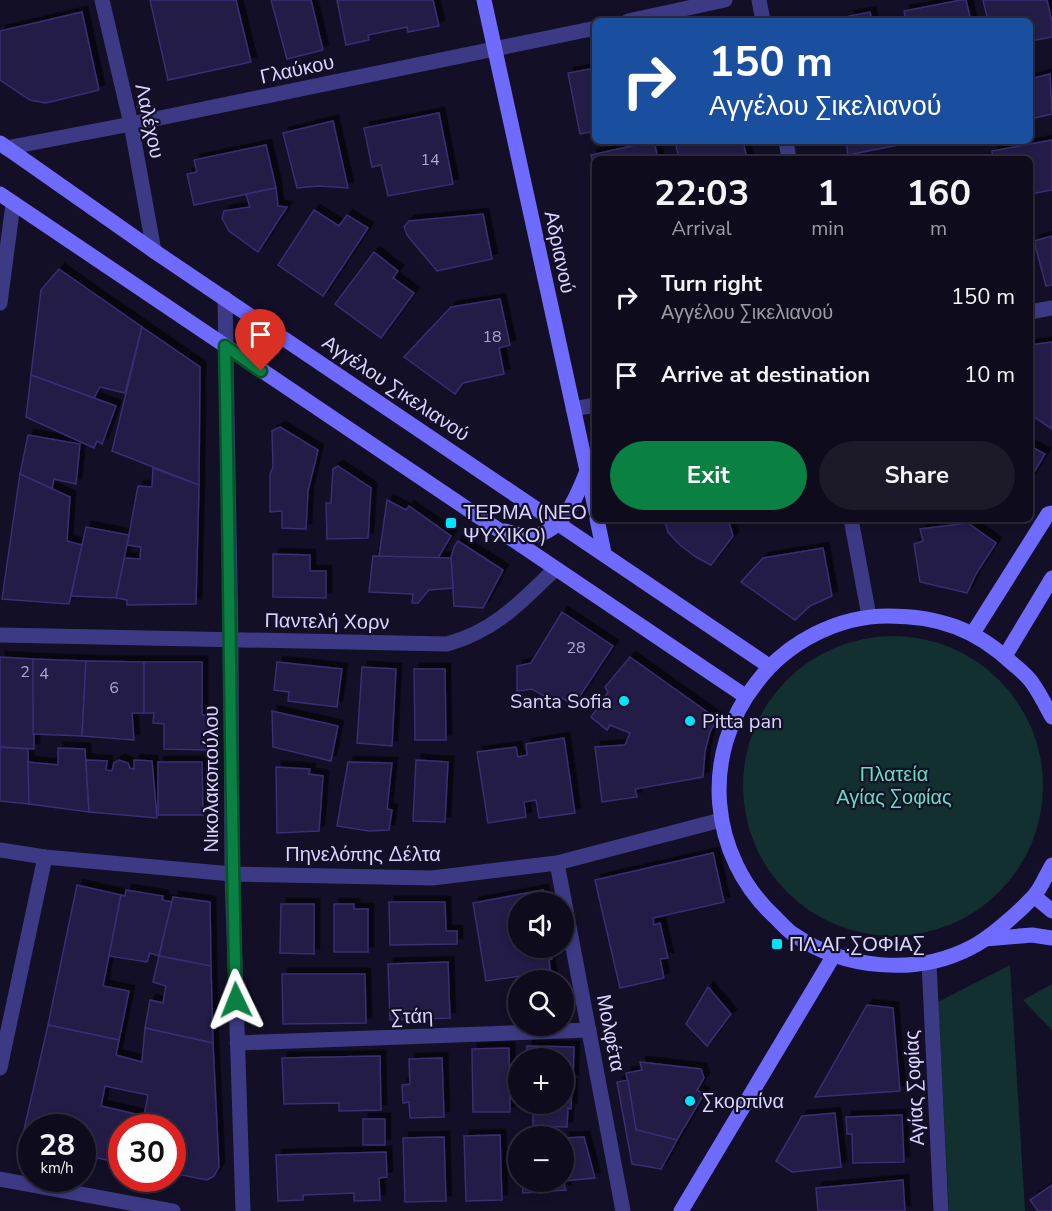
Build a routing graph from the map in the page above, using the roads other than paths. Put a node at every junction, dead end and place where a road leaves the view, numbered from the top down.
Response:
1 (102, 0) edge
2 (484, 0) edge
3 (726, 0) edge
4 (759, 0) edge
5 (642, 18) edge
6 (762, 18) edge
7 (592, 29) edge
8 (495, 50) junction
9 (131, 124) junction
10 (3, 146) edge
11 (0, 194) edge
12 (13, 204) junction
13 (154, 251) junction
14 (225, 298) junction
15 (0, 303) edge
16 (1052, 308) edge
17 (1033, 311) edge
18 (225, 346) junction
19 (592, 406) edge
20 (573, 409) junction
21 (587, 471) junction
22 (592, 494) edge
23 (1052, 513) edge
24 (598, 522) edge
25 (852, 522) edge
26 (559, 524) junction
27 (496, 529) junction
28 (604, 553) junction
29 (555, 569) junction
30 (1052, 578) edge
31 (869, 616) junction
32 (973, 633) junction
33 (0, 635) edge
34 (231, 640) junction
35 (1005, 656) junction
36 (769, 666) junction
37 (745, 696) junction
38 (1052, 717) edge
39 (721, 820) junction
40 (0, 850) edge
41 (45, 857) junction
42 (557, 863) junction
43 (1052, 865) edge
44 (232, 874) junction
45 (1034, 896) junction
46 (1052, 911) edge
47 (1052, 938) edge
48 (985, 939) junction
49 (834, 955) junction
50 (928, 963) junction
51 (589, 1030) junction
52 (237, 1042) junction
53 (0, 1068) edge
54 (0, 1179) edge
55 (173, 1211) edge
56 (243, 1211) edge
57 (623, 1211) edge
58 (681, 1211) edge
59 (941, 1211) edge

1 - 9 street, Λαλέχου
2 - 8 street, Αδριανού
3 - 5 street
4 - 6 street
7 - 8 street, Γλαύκου
8 - 9 street, Γλαύκου
8 - 20 street, Αδριανού
9 - 10 street, Γλαύκου
9 - 13 street, Λαλέχου
10 - 13 street, Αγγέλου Σικελιανού
11 - 12 street
12 - 15 street
12 - 18 street
13 - 14 street, Αγγέλου Σικελιανού
14 - 18 street, Νικολακοπούλου
14 - 26 street, Αγγέλου Σικελιανού
16 - 17 street
18 - 27 street
18 - 34 street, Νικολακοπούλου
19 - 20 street
20 - 21 street, Αδριανού
21 - 22 street, Αδριανού
21 - 26 street
23 - 32 street
24 - 28 street
25 - 31 street
26 - 27 street
26 - 28 street, Αγγέλου Σικελιανού
27 - 29 street
28 - 36 street, Αγγέλου Σικελιανού
29 - 34 street, Παντελή Χορν
29 - 37 street
30 - 35 street
31 - 32 street
31 - 36 street
32 - 35 street
33 - 34 street, Παντελή Χορν
34 - 44 street, Νικολακοπούλου
35 - 38 street
36 - 37 street
37 - 39 street
39 - 42 street, Πηνελόπης Δέλτα
39 - 49 street
40 - 41 street, Πηνελόπης Δέλτα
41 - 44 street, Πηνελόπης Δέλτα
41 - 53 street
42 - 44 street, Πηνελόπης Δέλτα
42 - 51 street, Μολφέτα
43 - 45 street
44 - 52 street, Νικολακοπούλου
45 - 46 street
45 - 48 street
47 - 48 street
48 - 50 street
49 - 50 street
49 - 58 street
50 - 59 street, Αγίας Σοφίας
51 - 52 street, Στάη
51 - 57 street, Μολφέτα
52 - 56 street, Νικολακοπούλου
54 - 55 street

